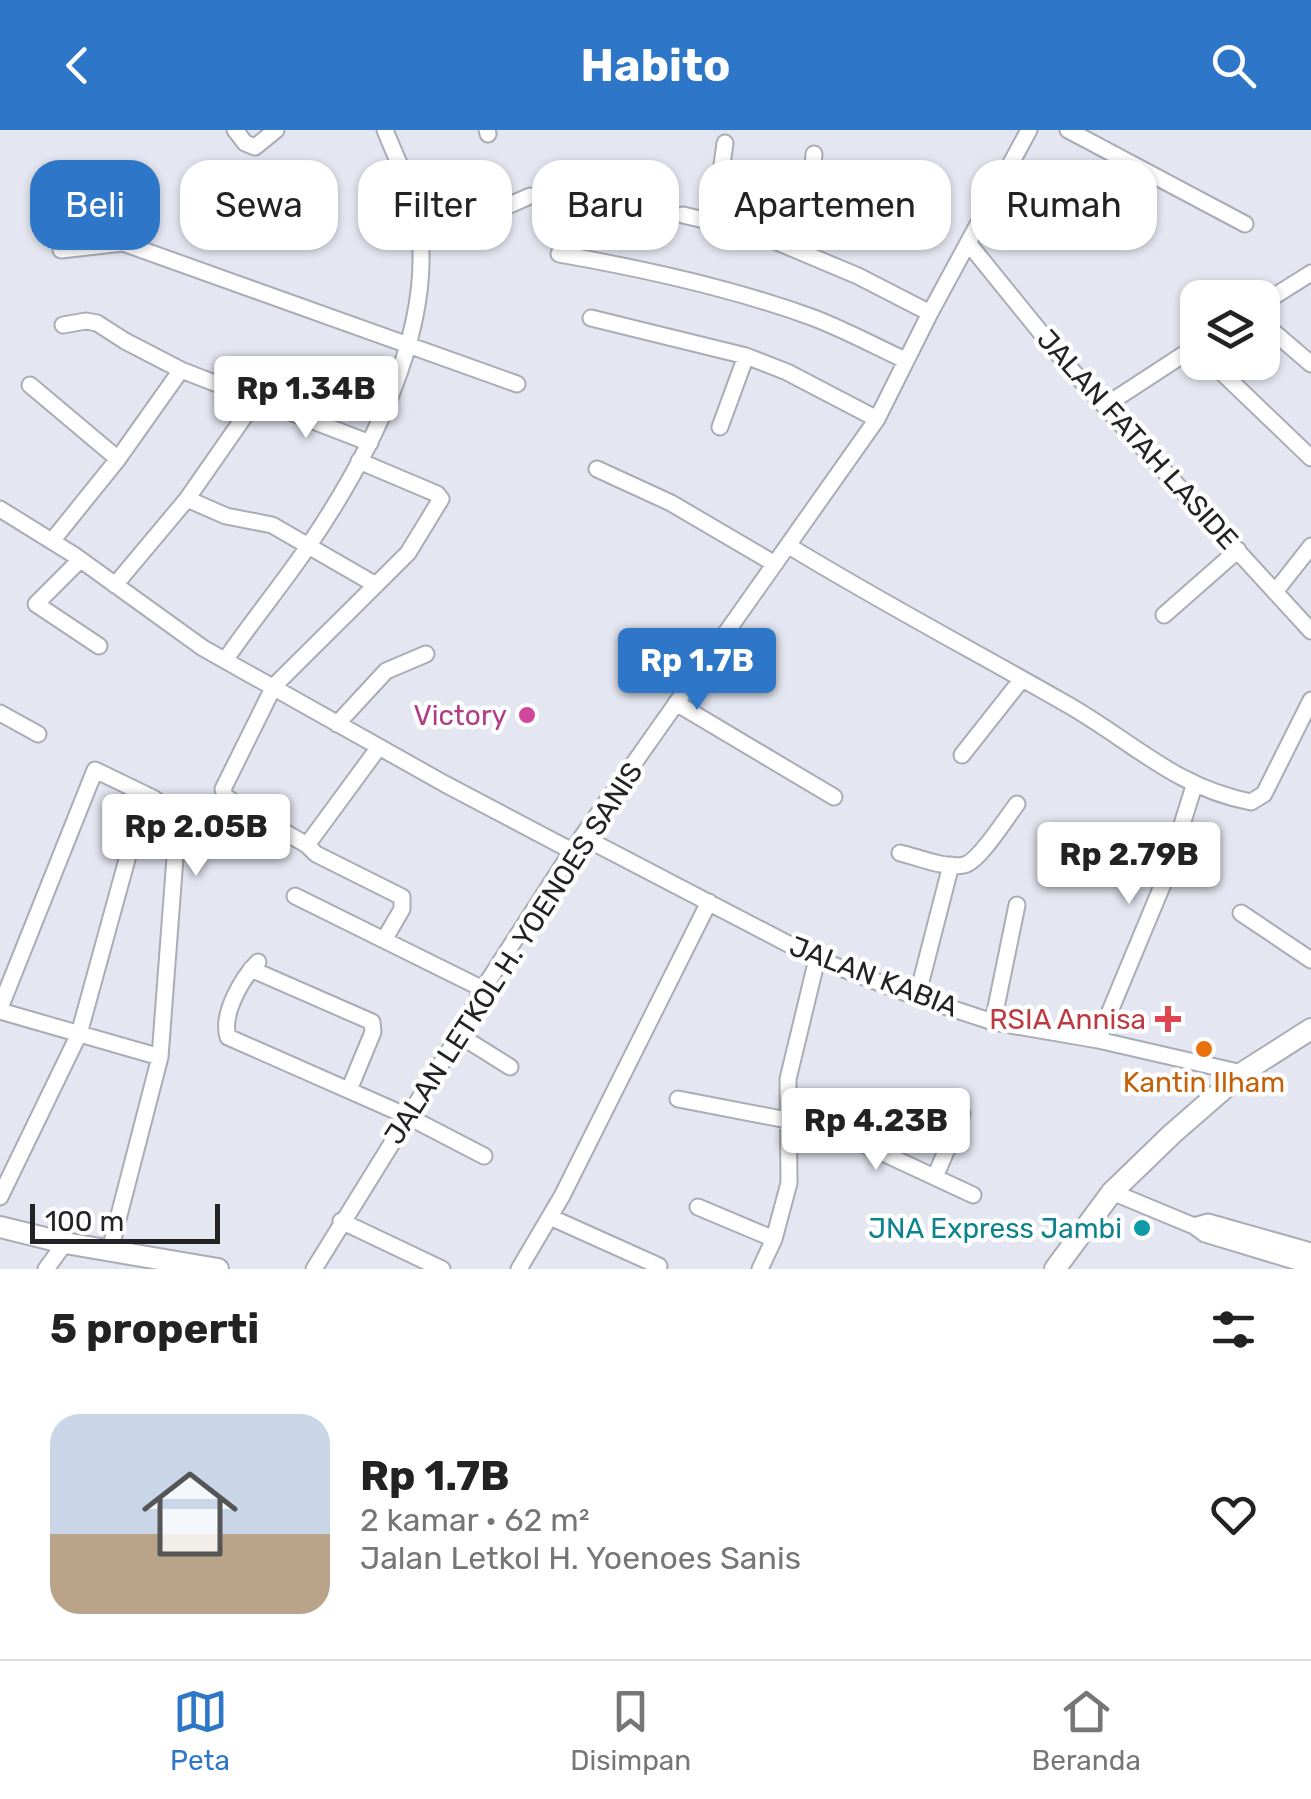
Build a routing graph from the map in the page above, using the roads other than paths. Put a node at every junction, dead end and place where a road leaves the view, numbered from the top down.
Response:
1 (235, 130) edge
2 (276, 130) edge
3 (386, 130) edge
4 (1068, 130) edge
5 (1025, 131) edge
6 (725, 144) dead end
7 (814, 154) dead end
8 (397, 160) edge
9 (723, 160) edge
10 (530, 196) dead end
11 (512, 204) edge
12 (683, 215) dead end
13 (699, 219) edge
14 (1244, 224) dead end
15 (969, 244) junction
16 (141, 250) edge
17 (420, 250) edge
18 (796, 250) edge
19 (559, 254) dead end
20 (806, 254) junction
21 (1311, 274) edge
22 (1280, 293) edge
23 (930, 313) junction
24 (591, 318) dead end
25 (63, 325) dead end
26 (1280, 337) edge
27 (408, 346) junction
28 (746, 356) junction
29 (1180, 357) edge
30 (905, 360) junction
31 (1311, 364) edge
32 (181, 370) junction
33 (1231, 380) edge
34 (517, 384) dead end
35 (30, 385) dead end
36 (256, 400) junction
37 (1106, 405) junction
38 (877, 419) junction
39 (720, 427) dead end
40 (370, 443) junction
41 (1311, 458) edge
42 (118, 459) junction
43 (359, 460) junction
44 (596, 468) dead end
45 (187, 499) junction
46 (0, 509) edge
47 (52, 541) junction
48 (789, 546) junction
49 (1311, 546) edge
50 (307, 548) junction
51 (1238, 550) junction
52 (80, 560) junction
53 (775, 564) junction
54 (115, 585) junction
55 (376, 586) junction
56 (1276, 592) junction
57 (1164, 615) dead end
58 (1311, 631) edge
59 (99, 646) dead end
60 (426, 654) dead end
61 (226, 659) junction
62 (1022, 679) junction
63 (274, 686) junction
64 (1311, 700) edge
65 (676, 704) junction
66 (0, 714) edge
67 (337, 724) junction
68 (38, 734) dead end
69 (379, 747) junction
70 (962, 755) dead end
71 (1194, 786) junction
72 (145, 794) junction
73 (834, 797) dead end
74 (1017, 804) dead end
75 (583, 837) junction
76 (308, 845) junction
77 (572, 851) junction
78 (900, 852) dead end
79 (952, 865) junction
80 (295, 896) dead end
81 (709, 902) junction
82 (1018, 906) dead end
83 (1240, 913) dead end
84 (384, 940) junction
85 (817, 960) junction
86 (1311, 960) edge
87 (483, 989) junction
88 (917, 997) junction
89 (0, 1010) edge
90 (993, 1022) junction
91 (1311, 1029) edge
92 (80, 1034) junction
93 (458, 1036) junction
94 (1098, 1040) junction
95 (160, 1056) junction
96 (510, 1067) dead end
97 (1242, 1072) junction
98 (349, 1090) junction
99 (678, 1099) dead end
100 (962, 1114) dead end
101 (408, 1116) junction
102 (788, 1121) junction
103 (484, 1156) dead end
104 (935, 1177) junction
105 (1112, 1192) junction
106 (973, 1195) dead end
107 (0, 1197) edge
108 (698, 1207) dead end
109 (550, 1216) junction
110 (341, 1221) junction
111 (1194, 1226) junction
112 (0, 1228) edge
113 (774, 1239) junction
114 (65, 1243) junction
115 (110, 1250) junction
116 (1311, 1251) edge
117 (129, 1262) edge
118 (659, 1266) dead end
119 (1311, 1266) edge
120 (46, 1269) edge
121 (218, 1269) edge
122 (314, 1269) edge
123 (442, 1269) edge
124 (519, 1269) edge
125 (760, 1269) edge
126 (1055, 1269) edge

1 - 2 street
3 - 8 street
4 - 14 street
5 - 15 street, JALAN LETKOL H. YOENOES SANIS
6 - 9 street
7 - 20 street
10 - 11 street
12 - 13 street
15 - 23 street, JALAN LETKOL H. YOENOES SANIS
15 - 37 street, JALAN FATAH LASIDE
16 - 27 street
17 - 27 street
18 - 20 street
19 - 30 street
20 - 23 street
21 - 22 street
23 - 30 street, JALAN LETKOL H. YOENOES SANIS
24 - 28 street
25 - 32 street
26 - 31 street
27 - 34 street
27 - 40 street
28 - 38 street
28 - 39 street
29 - 37 street
30 - 38 street, JALAN LETKOL H. YOENOES SANIS
32 - 36 street
32 - 42 street
33 - 41 street
35 - 42 street
36 - 40 street
36 - 45 street
37 - 51 street, JALAN FATAH LASIDE
38 - 48 street, JALAN LETKOL H. YOENOES SANIS
40 - 43 street
42 - 47 street
43 - 50 street
43 - 55 street
44 - 53 street
45 - 50 street
45 - 54 street
46 - 47 street
47 - 52 street
48 - 53 street, JALAN LETKOL H. YOENOES SANIS
48 - 62 street
49 - 56 street
50 - 55 street
50 - 61 street
51 - 56 street, JALAN FATAH LASIDE
51 - 57 street
52 - 54 street
52 - 59 street
53 - 65 street, JALAN LETKOL H. YOENOES SANIS
54 - 61 street
55 - 63 street
56 - 58 street, JALAN FATAH LASIDE
60 - 67 street
61 - 63 street
62 - 70 street
62 - 71 street
63 - 67 street
63 - 76 street
64 - 71 street
65 - 73 street
65 - 75 street, JALAN LETKOL H. YOENOES SANIS
66 - 68 street
67 - 69 street
69 - 76 street
69 - 77 street
71 - 94 street
72 - 89 street
72 - 92 street
72 - 95 street
74 - 79 street
75 - 77 street, JALAN LETKOL H. YOENOES SANIS
75 - 81 street, JALAN KABIA
76 - 84 street
77 - 87 street, JALAN LETKOL H. YOENOES SANIS
78 - 79 street
79 - 88 street
80 - 84 street
81 - 85 street, JALAN KABIA
81 - 109 street
82 - 90 street
83 - 86 street
84 - 87 street
85 - 88 street, JALAN KABIA
85 - 102 street
87 - 93 street, JALAN LETKOL H. YOENOES SANIS
88 - 90 street, JALAN KABIA
89 - 92 street
90 - 94 street, JALAN KABIA
91 - 97 main road
92 - 95 street
92 - 107 street
93 - 96 street
93 - 101 street, JALAN LETKOL H. YOENOES SANIS
94 - 97 street, JALAN KABIA
95 - 115 street
97 - 105 main road
98 - 98 street
98 - 101 street
99 - 102 street
100 - 104 street
101 - 103 street
101 - 110 street, JALAN LETKOL H. YOENOES SANIS
102 - 104 street
102 - 113 street
104 - 106 street
105 - 111 street
105 - 126 main road
108 - 113 street
109 - 118 street
109 - 124 street
110 - 122 street, JALAN LETKOL H. YOENOES SANIS
110 - 123 street
111 - 116 street
111 - 119 street
112 - 114 main road
113 - 125 street
114 - 115 main road
114 - 120 street
115 - 117 main road
117 - 121 main road

